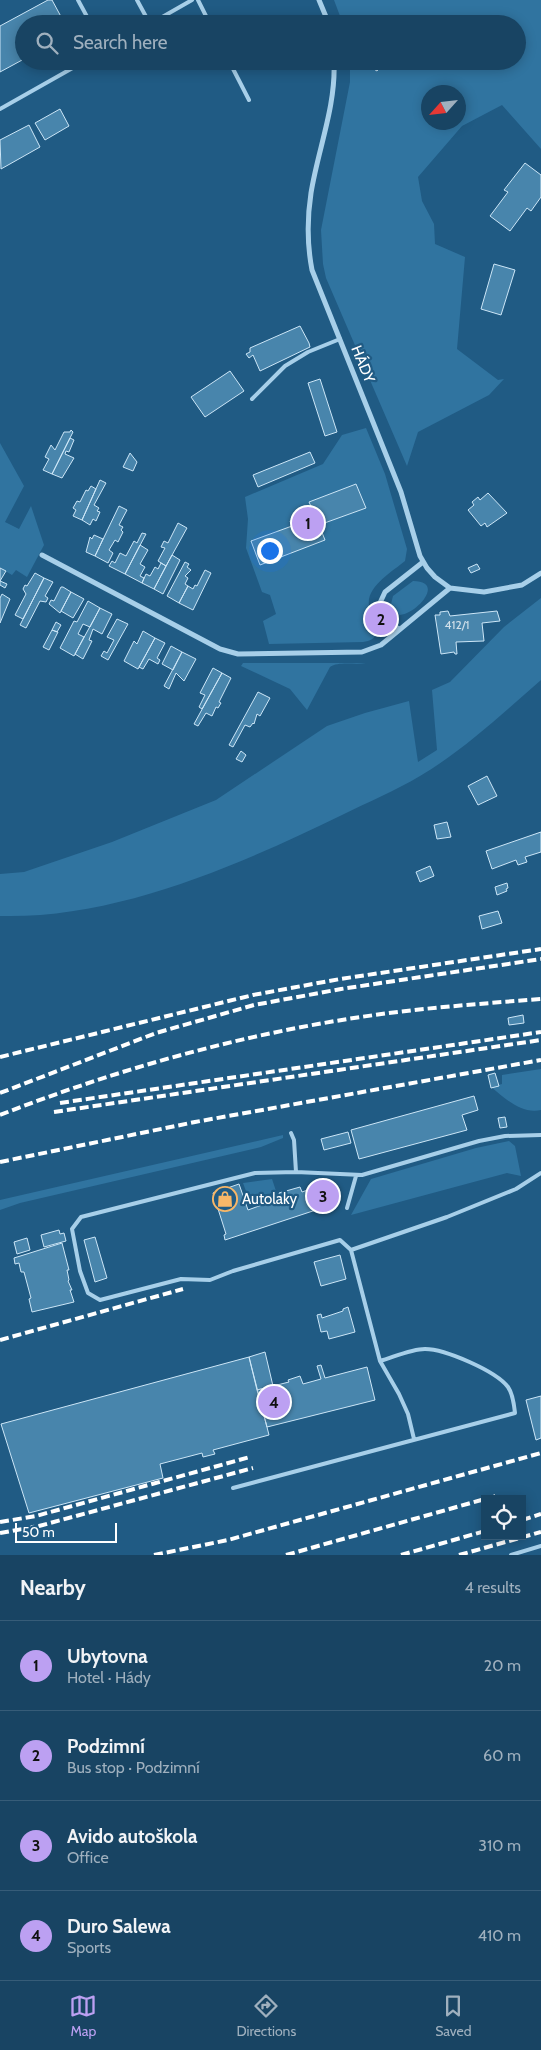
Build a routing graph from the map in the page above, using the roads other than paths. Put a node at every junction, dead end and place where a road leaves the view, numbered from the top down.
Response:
1 (78, 0) edge
2 (137, 0) edge
3 (192, 0) edge
4 (198, 0) edge
5 (319, 0) edge
6 (86, 15) edge
7 (145, 15) edge
8 (166, 15) edge
9 (206, 15) edge
10 (325, 15) edge
11 (69, 70) edge
12 (234, 70) edge
13 (334, 70) edge
14 (249, 100) dead end
15 (0, 109) edge
16 (340, 339) junction
17 (252, 398) dead end
18 (42, 555) dead end
19 (424, 562) junction
20 (541, 574) edge
21 (450, 588) junction
22 (400, 629) junction
23 (291, 1133) dead end
24 (541, 1135) edge
25 (296, 1172) junction
26 (541, 1173) edge
27 (356, 1176) junction
28 (347, 1208) dead end
29 (351, 1250) junction
30 (380, 1361) junction
31 (414, 1438) junction
32 (233, 1488) dead end
33 (541, 1546) edge
34 (511, 1555) edge

1 - 6 lane
2 - 7 lane
3 - 8 lane
4 - 9 lane
5 - 10 street
11 - 15 lane
12 - 14 lane
13 - 16 street, HÁDY
16 - 17 lane
16 - 19 street, HÁDY
18 - 22 street
19 - 21 street, HÁDY
19 - 22 street
20 - 21 street
21 - 22 street
23 - 25 lane
24 - 27 lane
25 - 27 lane
25 - 29 lane
26 - 29 lane
27 - 28 lane
29 - 30 lane
30 - 31 lane
30 - 31 lane
31 - 32 lane
33 - 34 lane

